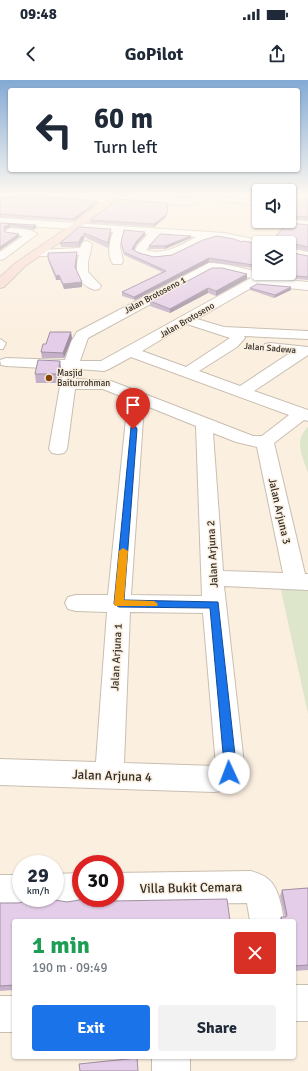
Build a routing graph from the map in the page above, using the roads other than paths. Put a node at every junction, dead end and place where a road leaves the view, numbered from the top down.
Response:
1 (24, 240) edge
2 (56, 240) edge
3 (115, 240) edge
4 (148, 240) edge
5 (199, 240) edge
6 (5, 254) edge
7 (36, 254) junction
8 (118, 262) dead end
9 (252, 274) edge
10 (257, 280) edge
11 (277, 280) edge
12 (0, 284) edge
13 (95, 286) dead end
14 (308, 286) edge
15 (187, 320) junction
16 (224, 331) junction
17 (308, 335) edge
18 (0, 341) edge
19 (232, 344) junction
20 (0, 347) edge
21 (306, 351) edge
22 (132, 352) junction
23 (6, 362) dead end
24 (72, 365) junction
25 (104, 366) junction
26 (188, 372) junction
27 (68, 384) junction
28 (105, 384) junction
29 (241, 392) junction
30 (136, 397) junction
31 (303, 411) edge
32 (204, 422) junction
33 (265, 441) junction
34 (58, 449) dead end
35 (213, 578) junction
36 (302, 582) edge
37 (76, 603) dead end
38 (119, 604) junction
39 (214, 604) junction
40 (0, 772) edge
41 (109, 774) junction
42 (223, 778) joint
43 (124, 889) edge
44 (0, 891) edge
45 (12, 891) edge
46 (267, 919) edge
47 (296, 1003) edge
48 (308, 1003) edge
49 (0, 1014) edge
50 (12, 1014) edge
51 (170, 1059) edge
52 (171, 1071) edge

1 - 6 street
2 - 7 street
3 - 8 street
4 - 5 street
6 - 7 street
7 - 12 street
7 - 13 street
9 - 24 street, Jalan Brotoseno 1
10 - 15 street, Jalan Brotoseno
11 - 14 street, Jalan Brotoseno 1
15 - 16 street
15 - 22 street, Jalan Brotoseno
16 - 17 street
16 - 19 street
18 - 20 lane
19 - 21 street, Jalan Sadewa
19 - 26 street
21 - 29 street
22 - 25 street, Jalan Brotoseno
22 - 26 street
23 - 24 street
24 - 25 street
24 - 27 street, Jalan Brotoseno 1
25 - 28 street
26 - 29 street
27 - 28 street
27 - 34 street, Jalan Brotoseno 1
28 - 30 street
29 - 31 street
30 - 32 street
30 - 38 street, Jalan Arjuna 1
31 - 33 street
32 - 33 street
32 - 35 street, Jalan Arjuna 2
33 - 36 street, Jalan Arjuna 3
35 - 36 street
35 - 39 street, Jalan Arjuna 2
37 - 38 street
38 - 39 street
38 - 41 street, Jalan Arjuna 1
39 - 42 street, Jalan Arjuna 2
40 - 41 street, Jalan Arjuna 4
41 - 42 street, Jalan Arjuna 4
43 - 46 street, Villa Bukit Cemara
44 - 45 street
47 - 48 street
49 - 50 street
51 - 52 street

